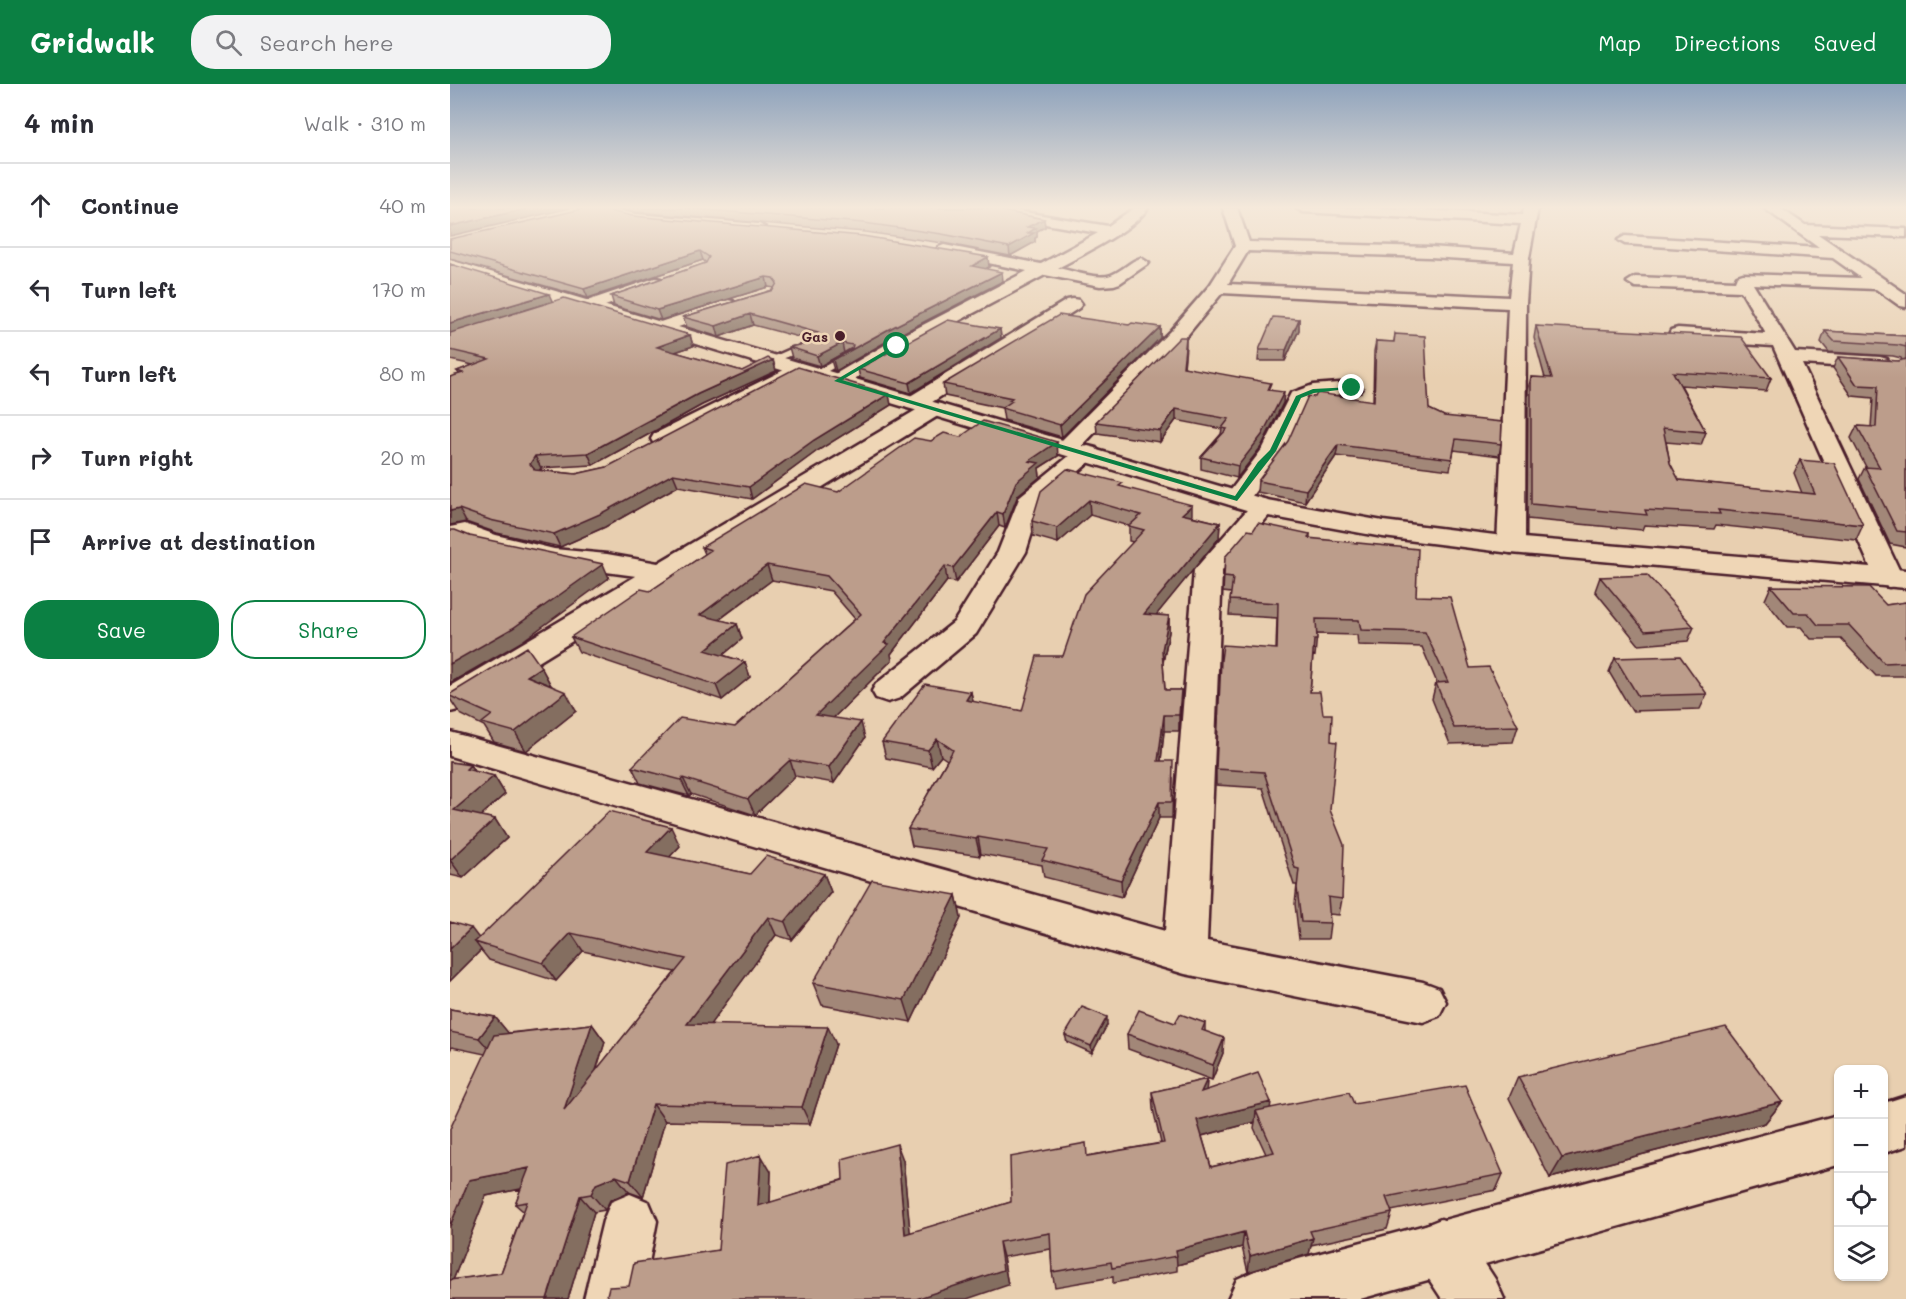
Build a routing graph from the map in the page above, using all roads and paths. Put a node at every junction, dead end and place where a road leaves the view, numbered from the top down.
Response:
1 (1015, 265) edge
2 (1051, 265) edge
3 (1137, 265) edge
4 (1232, 265) edge
5 (1520, 265) edge
6 (1857, 265) edge
7 (450, 266) edge
8 (1041, 270) junction
9 (1879, 276) junction
10 (671, 278) edge
11 (1635, 282) dead end
12 (1746, 286) junction
13 (1217, 288) junction
14 (741, 301) edge
15 (1906, 302) edge
16 (1517, 303) junction
17 (1073, 304) dead end
18 (573, 305) junction
19 (663, 327) junction
20 (1678, 334) edge
21 (1784, 349) junction
22 (869, 362) junction
23 (807, 364) junction
24 (1893, 364) edge
25 (837, 381) junction
26 (1352, 388) dead end
27 (924, 406) junction
28 (642, 450) edge
29 (1078, 450) junction
30 (1250, 503) junction
31 (450, 535) edge
32 (1511, 545) junction
33 (660, 572) junction
34 (1897, 578) edge
35 (888, 691) dead end
36 (450, 701) edge
37 (450, 744) edge
38 (1185, 955) junction
39 (1423, 1002) dead end
40 (1906, 1121) edge
41 (1888, 1127) edge
42 (1834, 1141) edge
43 (630, 1221) dead end
44 (1441, 1247) junction
45 (613, 1299) edge
46 (1257, 1299) edge
47 (1475, 1299) edge

1 - 8 street
2 - 8 street
3 - 8 street
4 - 13 street
5 - 16 street
6 - 9 street
7 - 18 street
8 - 22 street
9 - 12 street
9 - 15 street
10 - 18 street
11 - 12 street
12 - 21 street
13 - 16 street
13 - 29 street
14 - 19 street
16 - 32 street
17 - 27 street
18 - 19 street
19 - 23 street
20 - 21 street
21 - 24 street
21 - 34 street
22 - 23 lane
22 - 25 street
23 - 25 street
23 - 28 street
25 - 27 street
26 - 30 street
27 - 29 street
27 - 33 street
29 - 30 street
29 - 35 street
30 - 32 street
30 - 38 street
31 - 33 street
32 - 34 street
33 - 36 street
37 - 38 street
38 - 39 street
40 - 41 street
42 - 44 street
43 - 45 street
44 - 46 street
44 - 47 street

